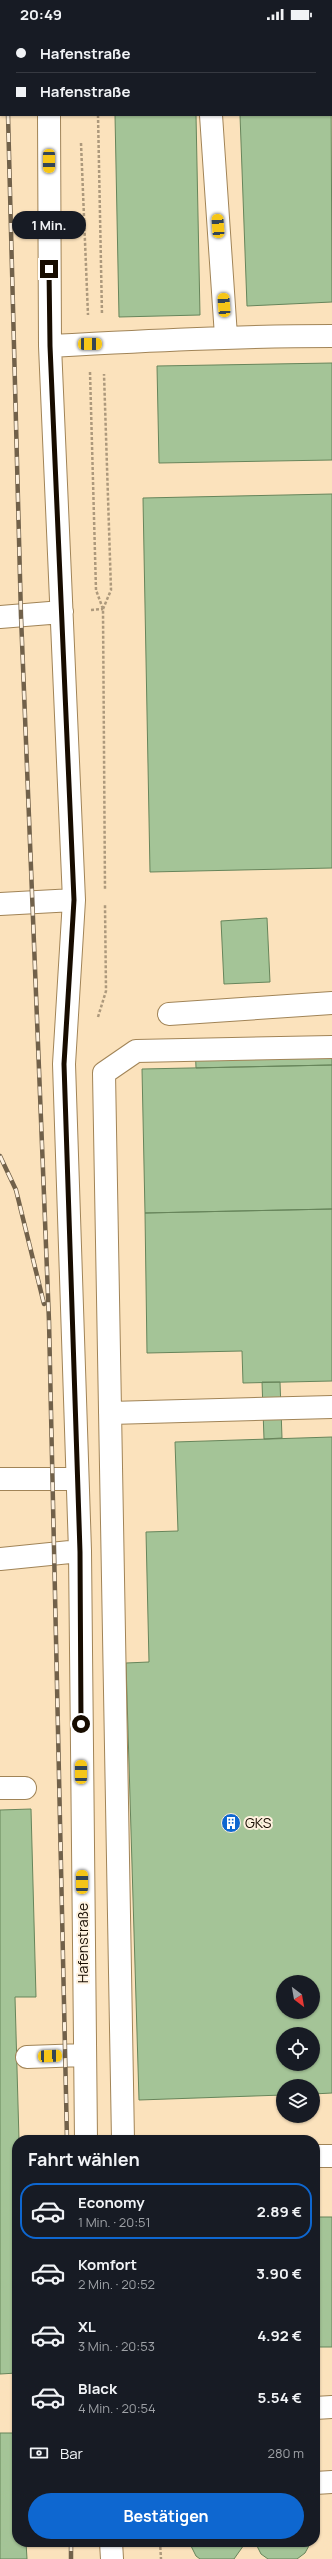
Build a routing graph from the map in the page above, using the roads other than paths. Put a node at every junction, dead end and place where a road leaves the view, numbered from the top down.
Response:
1 (48, 116) edge
2 (211, 116) edge
3 (226, 336) junction
4 (332, 336) edge
5 (50, 346) junction
6 (62, 612) junction
7 (0, 616) edge
8 (74, 900) junction
9 (0, 904) edge
10 (332, 1003) edge
11 (169, 1014) dead end
12 (332, 1047) edge
13 (332, 1407) edge
14 (110, 1413) junction
15 (0, 1479) edge
16 (77, 1479) junction
17 (80, 1552) junction
18 (0, 1559) edge
19 (0, 1788) edge
20 (25, 1788) dead end
21 (84, 2055) junction
22 (26, 2057) dead end
23 (86, 2135) edge
24 (123, 2135) edge
25 (320, 2156) edge
26 (332, 2156) edge
27 (332, 2407) edge
28 (320, 2408) edge
29 (332, 2482) edge
30 (320, 2483) edge
31 (111, 2547) edge
32 (112, 2559) edge

1 - 5 street, Hafenstraße
2 - 3 street
3 - 4 street
3 - 5 street
5 - 6 street, Hafenstraße
6 - 7 street
6 - 8 street, Hafenstraße
8 - 9 street
8 - 16 street, Hafenstraße
10 - 11 street
12 - 14 street
13 - 14 street
14 - 24 street
15 - 16 street
16 - 17 street, Hafenstraße
17 - 18 street
17 - 21 street, Hafenstraße
19 - 20 street
21 - 22 street
21 - 23 street, Hafenstraße
25 - 26 street
27 - 28 street
29 - 30 street
31 - 32 street

